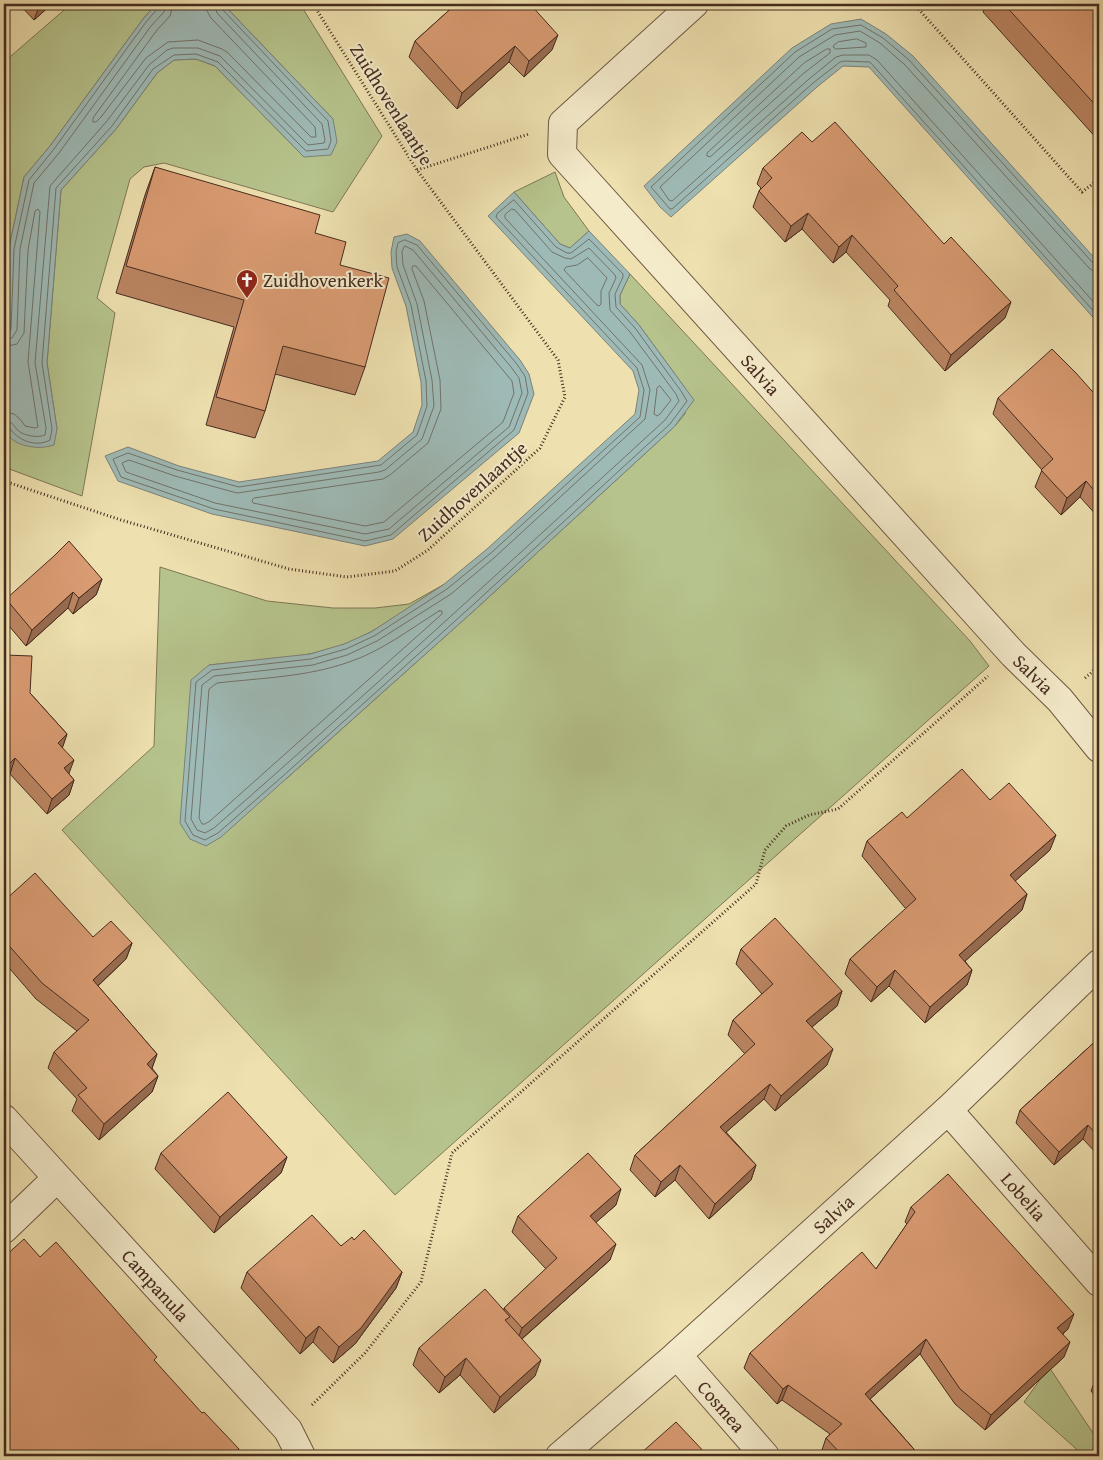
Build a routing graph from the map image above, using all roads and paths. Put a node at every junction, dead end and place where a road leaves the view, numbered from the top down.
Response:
1 (313, 4) edge
2 (694, 4) edge
3 (914, 4) edge
4 (563, 123) junction
5 (418, 170) junction
6 (1099, 179) edge
7 (4, 481) edge
8 (1013, 654) junction
9 (1099, 748) edge
10 (1099, 964) edge
11 (948, 1110) junction
12 (4, 1119) edge
13 (58, 1178) junction
14 (4, 1229) edge
15 (1099, 1282) edge
16 (677, 1356) junction
17 (288, 1430) junction
18 (301, 1456) edge
19 (560, 1456) edge
20 (765, 1456) edge

1 - 5 path, Zuidhovenlaantje
2 - 4 street
3 - 6 path
4 - 5 path
4 - 8 street, Salvia
5 - 7 path, Zuidhovenlaantje
8 - 9 street, Salvia
8 - 17 path
10 - 11 street, Salvia
11 - 15 street, Lobelia
11 - 16 street, Salvia
12 - 13 street, Campanula
13 - 14 street
13 - 17 street, Campanula
16 - 19 street, Salvia
16 - 20 street, Cosmea
17 - 18 street, Campanula

